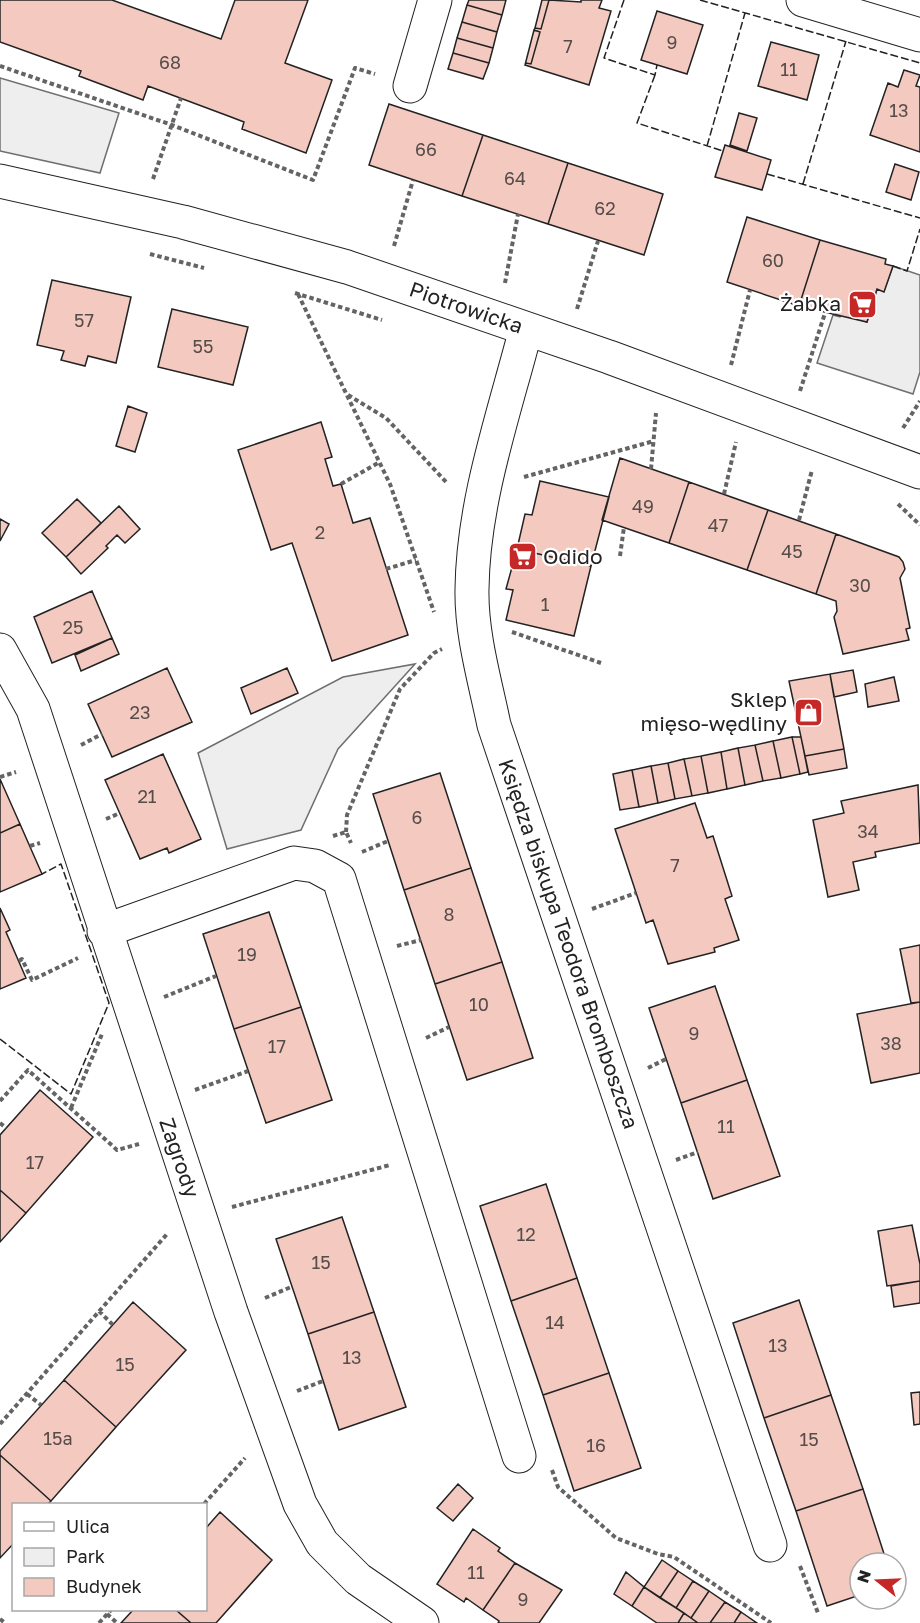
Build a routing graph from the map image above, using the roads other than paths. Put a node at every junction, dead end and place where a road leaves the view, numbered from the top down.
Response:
1 (435, 0) edge
2 (803, 0) edge
3 (920, 35) edge
4 (410, 86) road end
5 (0, 181) edge
6 (526, 329) junction
7 (920, 472) edge
8 (0, 650) edge
9 (104, 931) junction
10 (519, 1456) dead end
11 (770, 1545) dead end
12 (422, 1623) edge

1 - 4 street
2 - 3 street
5 - 6 street, Piotrowicka
6 - 7 street, Piotrowicka
6 - 11 street, Księdza biskupa Teodora Bromboszcza
8 - 9 street, Zagrody
9 - 10 street
9 - 12 street, Zagrody

